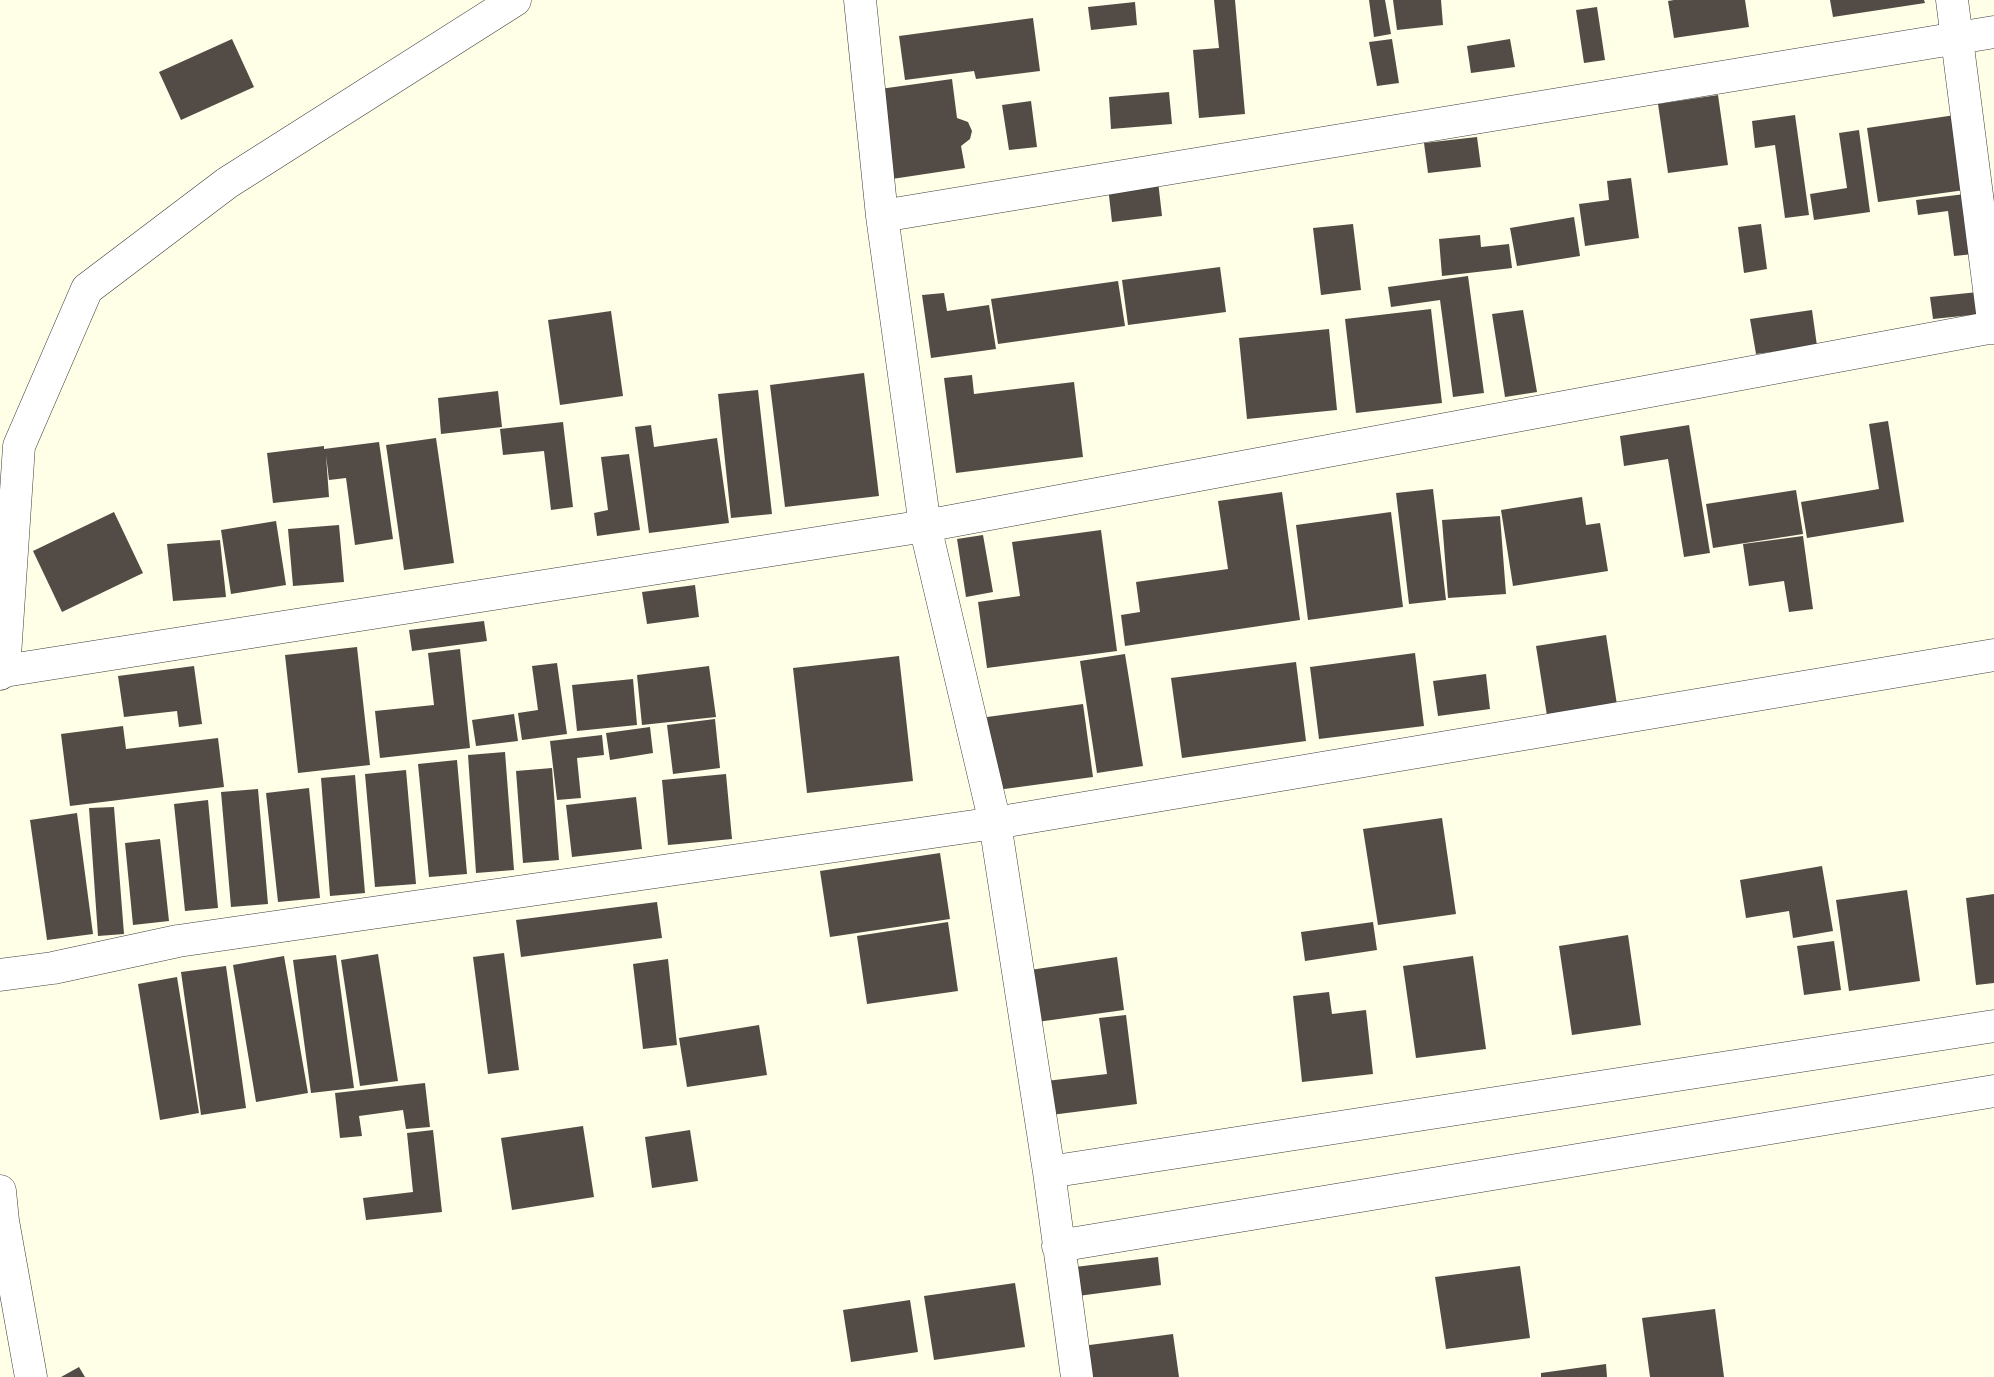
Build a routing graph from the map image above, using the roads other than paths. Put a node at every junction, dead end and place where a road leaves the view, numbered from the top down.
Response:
1 (515, 0) edge
2 (860, 0) edge
3 (1952, 0) edge
4 (1994, 32) edge
5 (1957, 39) junction
6 (882, 216) junction
7 (1994, 327) edge
8 (925, 525) junction
9 (1994, 655) edge
10 (1, 668) edge
11 (995, 824) junction
12 (0, 975) edge
13 (1994, 1026) edge
14 (1994, 1091) edge
15 (1049, 1172) junction
16 (1, 1212) edge
17 (1058, 1246) junction
18 (31, 1377) edge
19 (1077, 1377) edge

1 - 10 street
2 - 6 street
3 - 5 street
4 - 5 street
5 - 6 street
5 - 7 street
6 - 8 street
7 - 8 street
8 - 10 street
8 - 11 street
9 - 11 street
11 - 12 street
11 - 15 street
13 - 15 street
14 - 17 street
15 - 17 street
16 - 18 street
17 - 19 street

